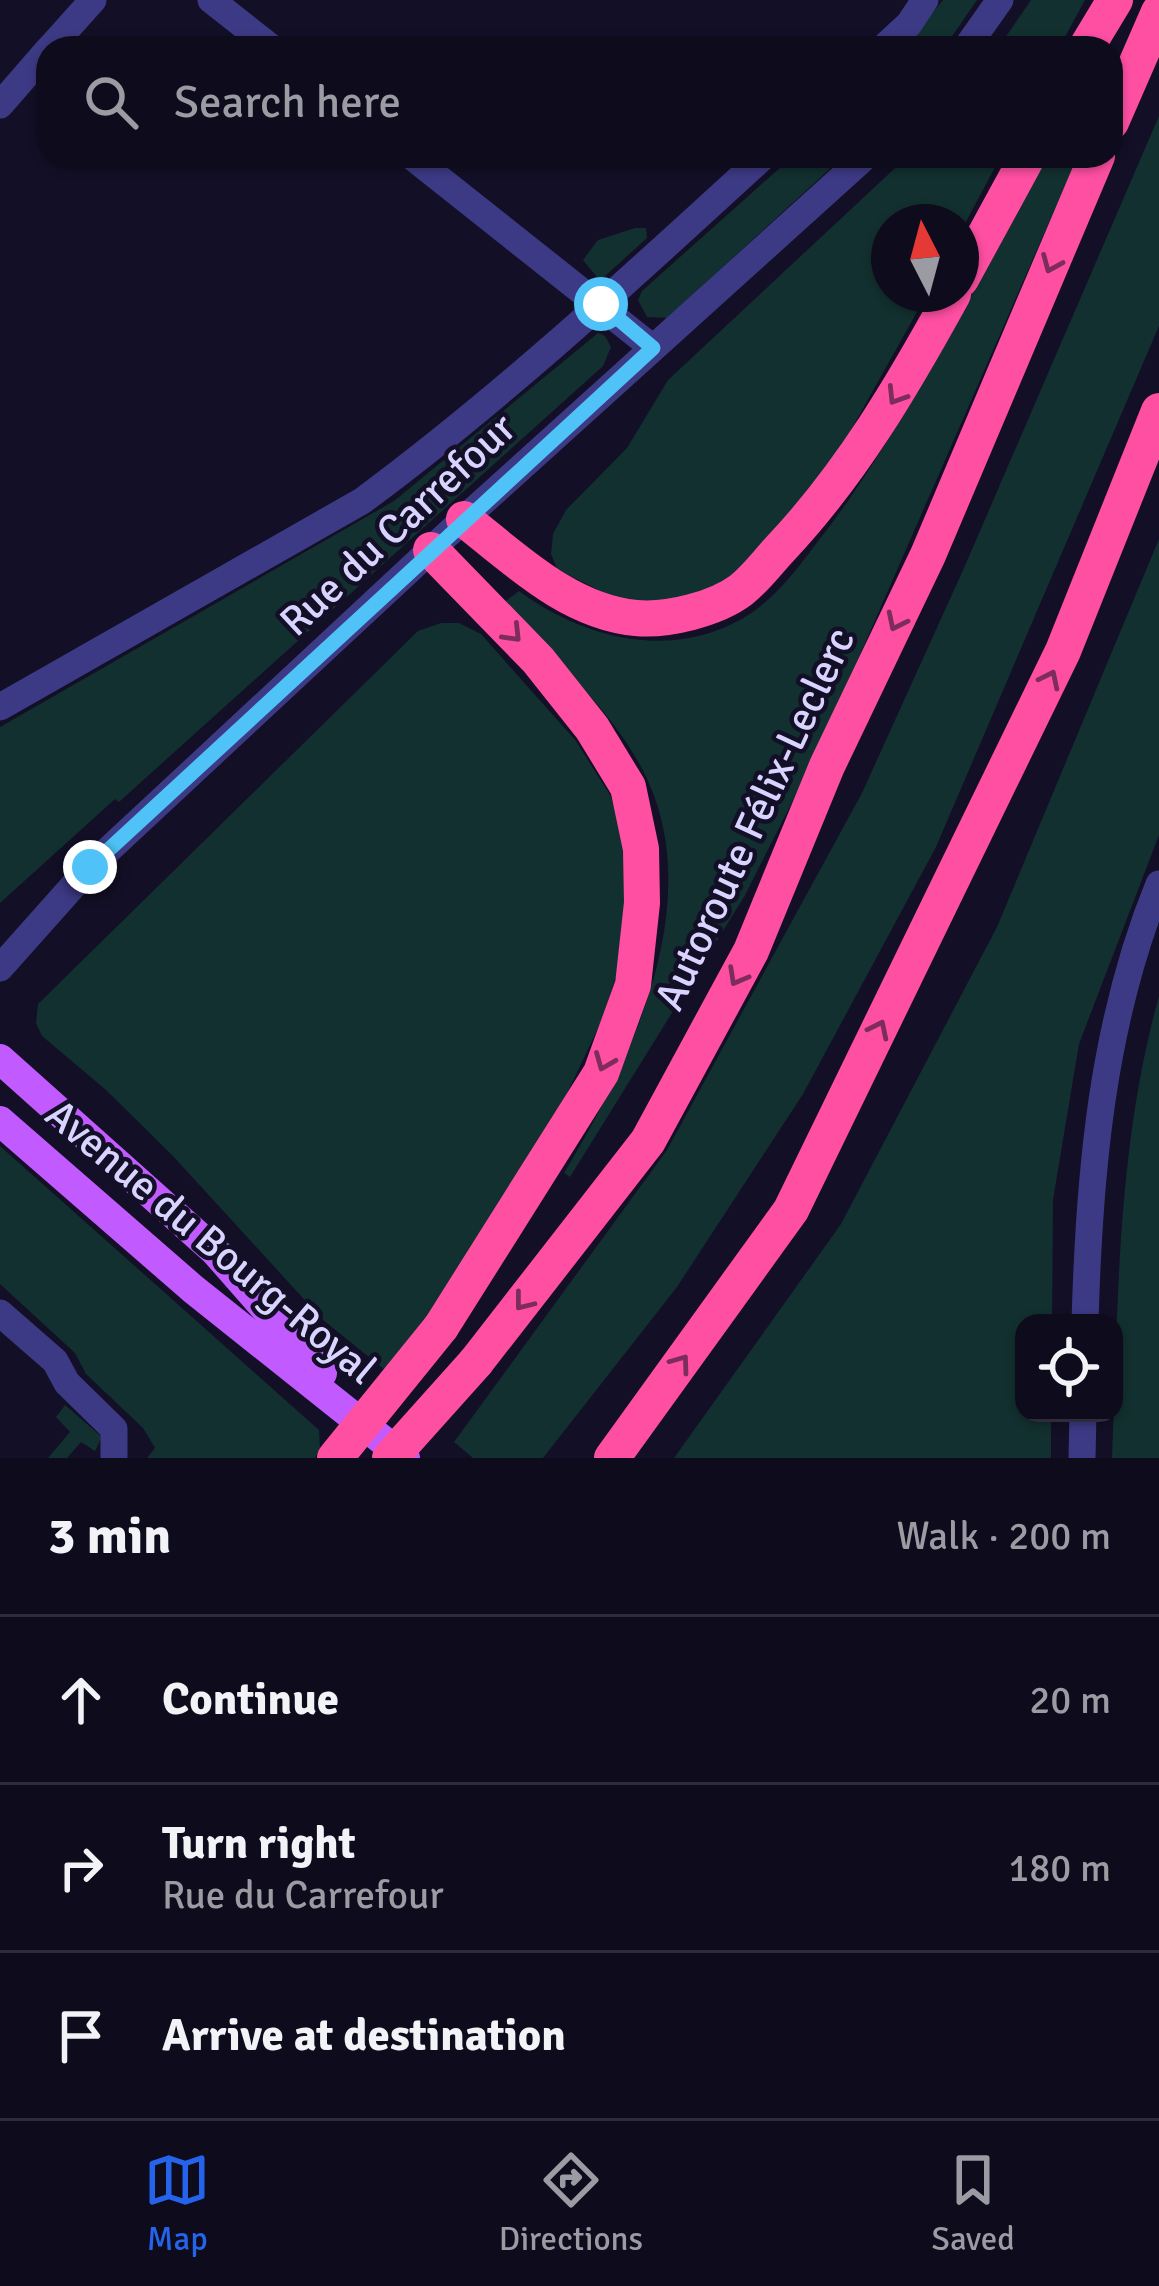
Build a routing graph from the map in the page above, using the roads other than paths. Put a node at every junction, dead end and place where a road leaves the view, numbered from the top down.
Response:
1 (93, 0) edge
2 (211, 0) edge
3 (925, 0) edge
4 (1000, 0) edge
5 (1115, 0) edge
6 (1159, 12) edge
7 (61, 36) edge
8 (257, 36) edge
9 (896, 36) edge
10 (974, 36) edge
11 (1094, 36) edge
12 (36, 64) edge
13 (1123, 94) edge
14 (0, 105) edge
15 (426, 168) edge
16 (751, 168) edge
17 (853, 168) edge
18 (1021, 168) edge
19 (1092, 168) edge
20 (979, 246) edge
21 (601, 304) junction
22 (943, 312) edge
23 (653, 348) junction
24 (1159, 411) edge
25 (464, 519) junction
26 (431, 550) junction
27 (0, 707) edge
28 (1159, 884) edge
29 (0, 968) edge
30 (0, 1059) edge
31 (0, 1121) edge
32 (0, 1313) edge
33 (1085, 1314) edge
34 (1083, 1422) edge
35 (380, 1443) edge
36 (114, 1456) edge
37 (335, 1458) edge
38 (405, 1458) edge
39 (612, 1458) edge
40 (1082, 1458) edge

1 - 7 street
2 - 8 street
3 - 9 street
4 - 10 street
5 - 11 highway
6 - 13 highway
12 - 14 street
15 - 21 street
16 - 21 street
17 - 23 street, Rue du Carrefour
18 - 20 highway
19 -> 35 highway, Autoroute Félix-Leclerc, bridge
21 - 23 street
21 - 27 street
22 -> 25 highway
23 - 25 street, Rue du Carrefour
39 -> 24 highway
25 - 26 street, Rue du Carrefour
26 - 29 street, Rue du Carrefour
26 -> 37 highway, bridge
28 - 33 street
30 - 35 main road, Avenue du Bourg-Royal
31 - 35 main road, Avenue du Bourg-Royal
32 - 36 street
34 - 40 street
35 - 38 main road, Avenue du Bourg-Royal

